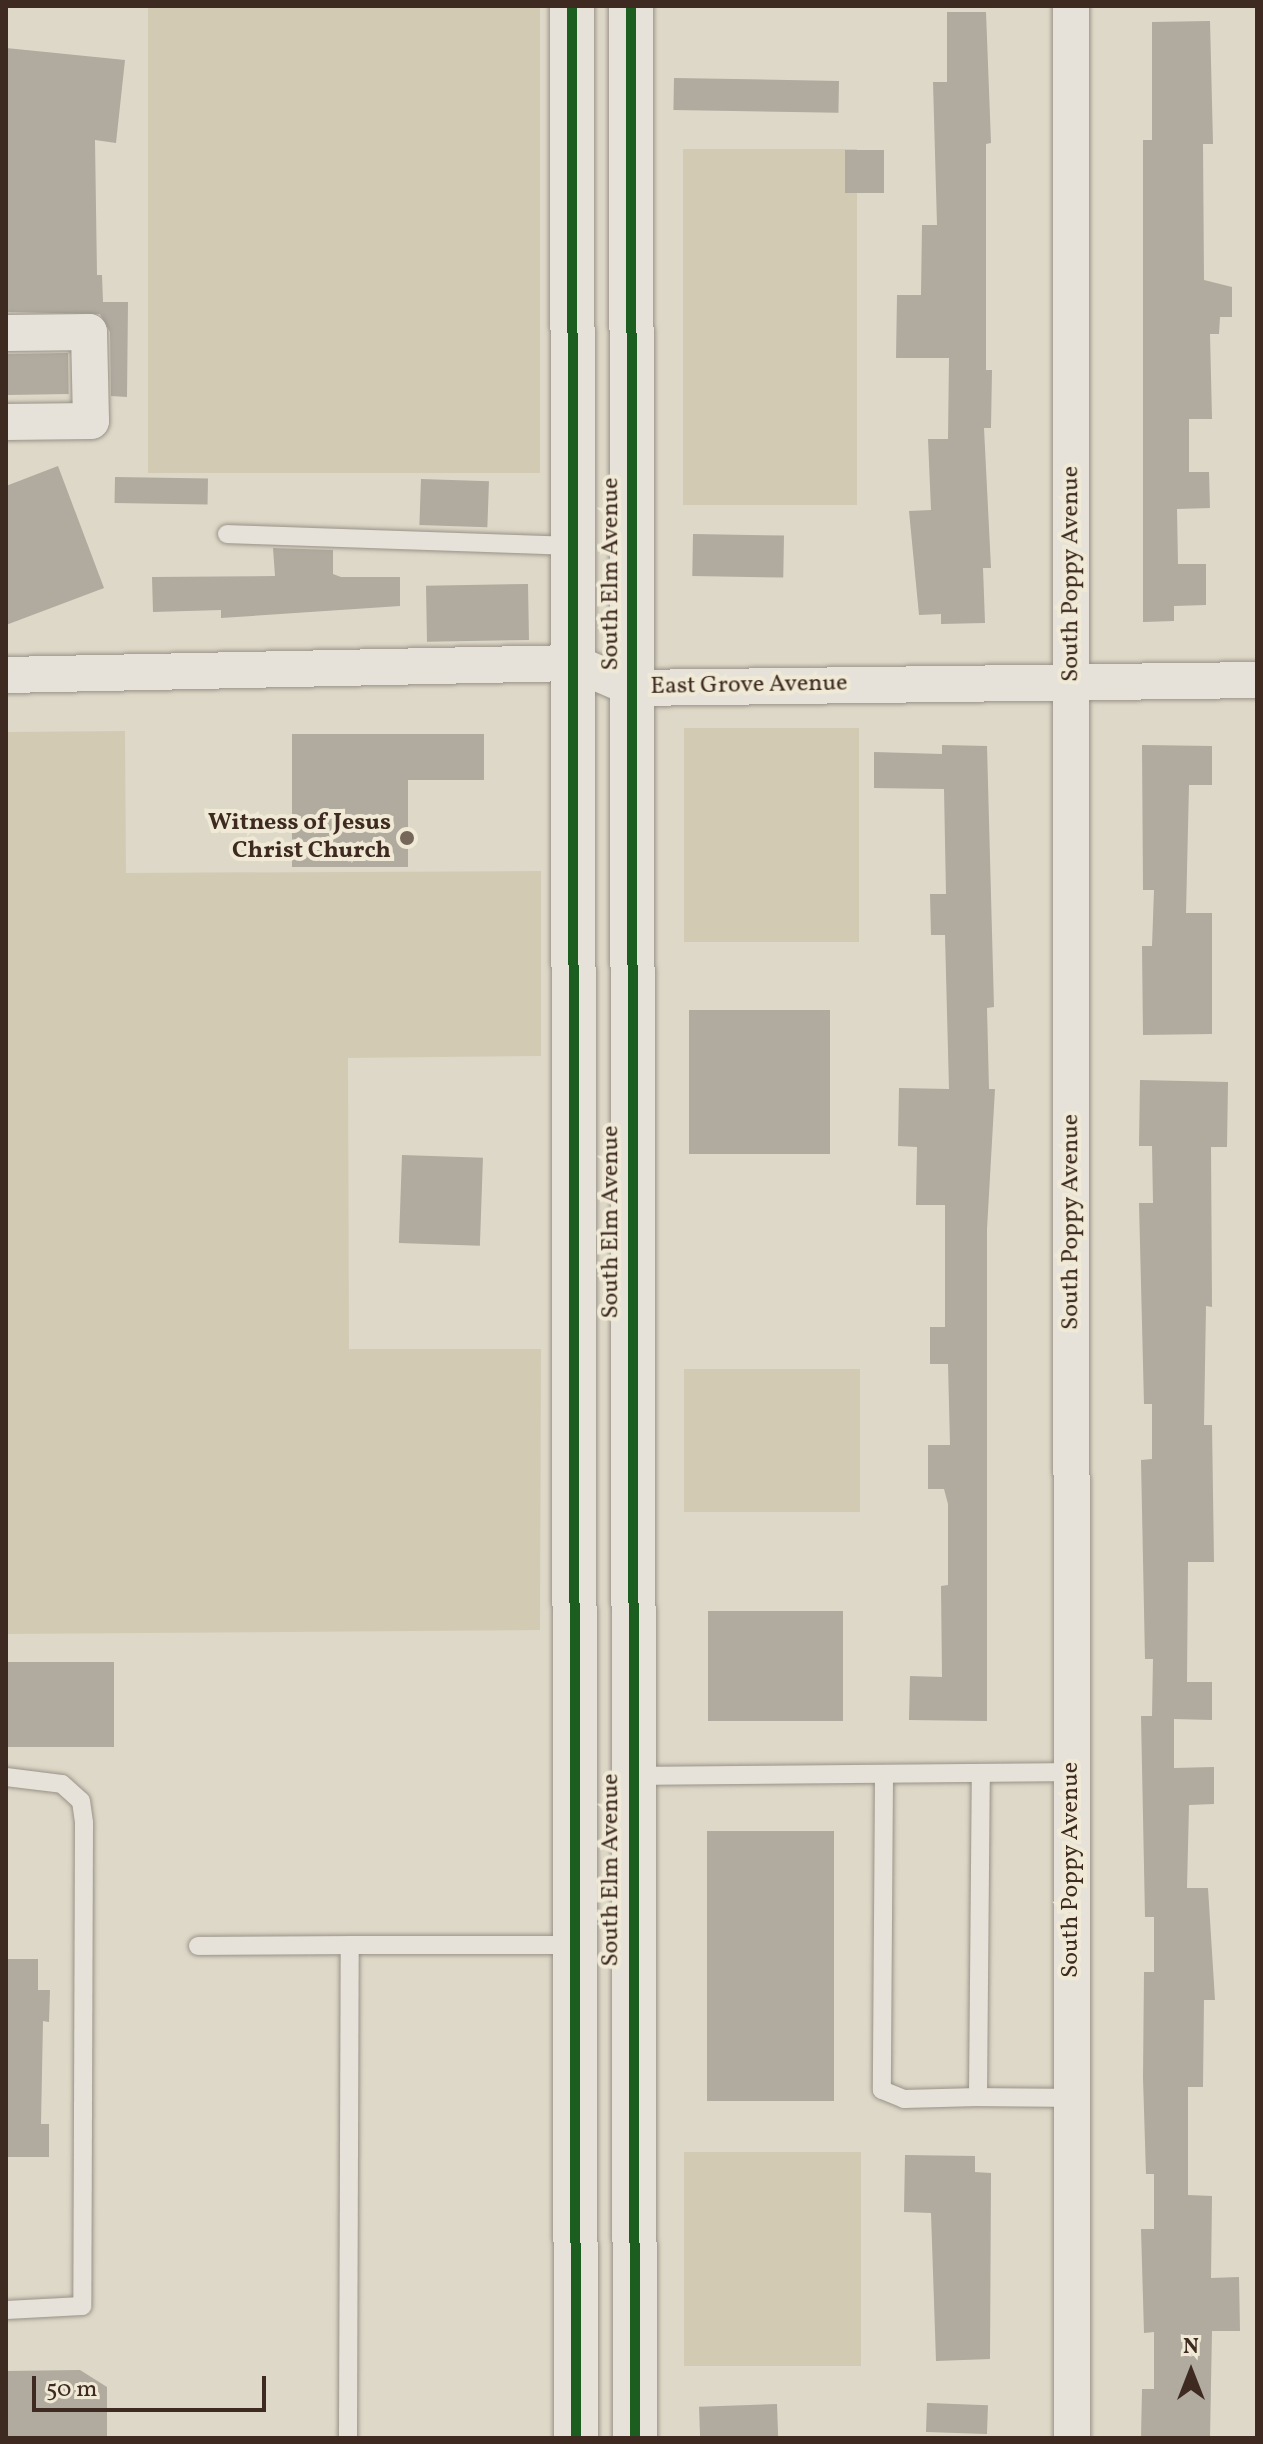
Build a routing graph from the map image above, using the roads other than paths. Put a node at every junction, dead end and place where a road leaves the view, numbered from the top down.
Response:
1 (572, 6) edge
2 (631, 6) edge
3 (1071, 6) edge
4 (6, 333) edge
5 (6, 422) edge
6 (227, 534) dead end
7 (572, 546) junction
8 (574, 663) junction
9 (6, 675) edge
10 (1072, 680) junction
11 (1257, 680) edge
12 (632, 688) junction
13 (1072, 1772) junction
14 (981, 1774) junction
15 (632, 1776) junction
16 (6, 1777) edge
17 (884, 1777) junction
18 (350, 1945) junction
19 (574, 1945) junction
20 (198, 1946) dead end
21 (978, 2097) junction
22 (1072, 2098) junction
23 (6, 2310) edge
24 (348, 2438) edge
25 (576, 2438) edge
26 (635, 2438) edge
27 (1072, 2438) edge

1 - 7 main road, South Elm Avenue
2 - 12 main road, South Elm Avenue
3 - 10 street, South Poppy Avenue
4 - 5 street
6 - 7 lane
7 - 8 main road, South Elm Avenue
8 - 9 street, East Grove Avenue
8 - 12 street, East Grove Avenue
8 - 19 main road, South Elm Avenue
10 - 11 street, East Grove Avenue
10 - 12 street, East Grove Avenue
10 - 13 street, South Poppy Avenue
12 - 15 main road, South Elm Avenue
13 - 14 lane
13 - 22 street, South Poppy Avenue
14 - 17 lane
14 - 21 lane
15 - 17 lane
15 - 26 main road, South Elm Avenue
16 - 23 lane
17 - 21 lane
18 - 19 lane
18 - 20 lane
18 - 24 lane
19 - 25 main road, South Elm Avenue
21 - 22 lane
22 - 27 street, South Poppy Avenue

